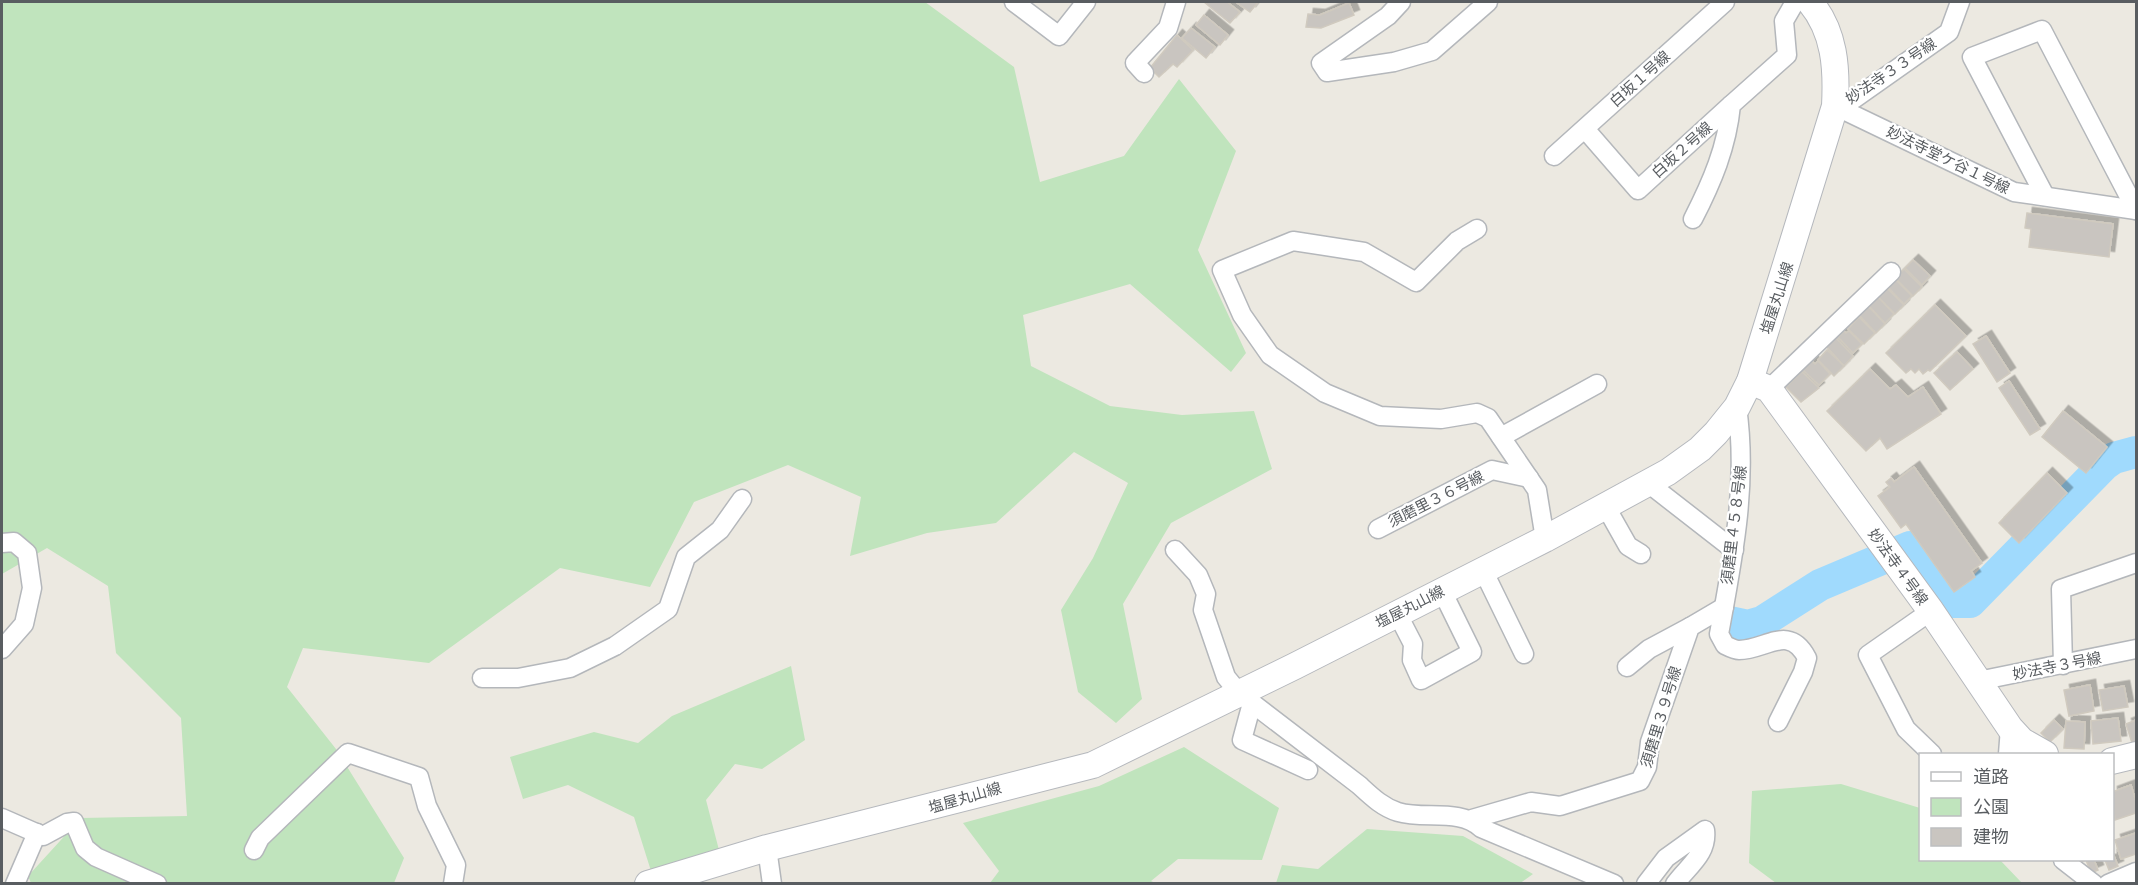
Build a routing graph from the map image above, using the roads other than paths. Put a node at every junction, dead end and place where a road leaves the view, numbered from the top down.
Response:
1 (1014, 2) edge
2 (1086, 2) edge
3 (1176, 2) edge
4 (1401, 2) edge
5 (1488, 2) edge
6 (1725, 2) edge
7 (1795, 2) edge
8 (1810, 2) edge
9 (1960, 2) edge
10 (1144, 73) dead end
11 (1731, 105) junction
12 (1836, 106) junction
13 (1585, 129) junction
14 (1554, 156) dead end
15 (2045, 196) junction
16 (2136, 210) edge
17 (1693, 219) dead end
18 (1477, 229) dead end
19 (1891, 272) dead end
20 (1597, 384) dead end
21 (1760, 385) junction
22 (1737, 407) junction
23 (1501, 437) junction
24 (1529, 478) junction
25 (1648, 483) junction
26 (742, 499) dead end
27 (1606, 507) junction
28 (1378, 529) dead end
29 (1545, 539) junction
30 (2, 543) edge
31 (1175, 550) dead end
32 (1734, 550) junction
33 (1641, 554) dead end
34 (2136, 563) edge
35 (1483, 570) junction
36 (1442, 591) junction
37 (1724, 607) junction
38 (1931, 611) junction
39 (1397, 613) junction
40 (1690, 627) junction
41 (2, 649) edge
42 (2136, 649) edge
43 (1524, 654) dead end
44 (2063, 665) junction
45 (1627, 667) dead end
46 (482, 678) dead end
47 (1978, 681) junction
48 (1245, 698) junction
49 (1778, 722) dead end
50 (2010, 728) junction
51 (1931, 753) edge
52 (2008, 753) edge
53 (2043, 753) edge
54 (2136, 755) edge
55 (2114, 760) edge
56 (1308, 770) dead end
57 (2, 818) edge
58 (1472, 819) junction
59 (37, 833) junction
60 (767, 848) junction
61 (254, 850) dead end
62 (2064, 861) edge
63 (2136, 872) edge
64 (151, 883) edge
65 (15, 884) edge
66 (453, 884) edge
67 (648, 884) edge
68 (772, 884) edge
69 (1614, 884) edge
70 (1646, 884) edge
71 (1675, 884) edge
72 (2094, 884) edge
73 (2108, 884) edge

1 - 2 street
3 - 10 street
4 - 5 street
6 - 13 street, 白坂１号線
7 - 11 street
8 - 12 street, 塩屋丸山線
9 - 12 street, 妙法寺３３号線
11 - 13 street, 白坂２号線
11 - 17 street
12 - 15 street, 妙法寺堂ケ谷１号線
12 - 21 street, 塩屋丸山線
13 - 14 street, 白坂１号線
15 - 16 street, 妙法寺堂ケ谷１号線
15 - 16 street
18 - 23 street
19 - 21 street
20 - 23 street
21 - 22 street, 塩屋丸山線
21 - 38 street, 妙法寺４号線
22 - 25 street, 塩屋丸山線
22 - 32 street, 須磨里４５８号線
23 - 24 street
24 - 28 street, 須磨里３６号線
24 - 29 street
25 - 27 street, 塩屋丸山線
25 - 32 street
26 - 46 street
27 - 29 street, 塩屋丸山線
27 - 33 street
29 - 35 street, 塩屋丸山線
30 - 41 street
31 - 48 street
32 - 37 street, 須磨里４５８号線
34 - 44 street
35 - 36 street, 塩屋丸山線
35 - 43 street
36 - 39 street, 塩屋丸山線
36 - 39 street
37 - 40 street
37 - 49 street, 須磨里４５８号線
38 - 47 street, 妙法寺４号線
38 - 51 street
39 - 48 street, 塩屋丸山線
40 - 45 street
40 - 58 street, 須磨里３９号線
42 - 44 street, 妙法寺３号線
44 - 47 street, 妙法寺３号線
47 - 50 street, 妙法寺４号線
48 - 56 street
48 - 58 street
48 - 60 street, 塩屋丸山線
50 - 52 street
50 - 53 street, 妙法寺４号線
54 - 55 street
57 - 59 street
58 - 69 street
59 - 64 street
59 - 65 street
60 - 67 street, 塩屋丸山線
60 - 68 street
61 - 66 street
62 - 72 street
63 - 73 street
70 - 71 street

